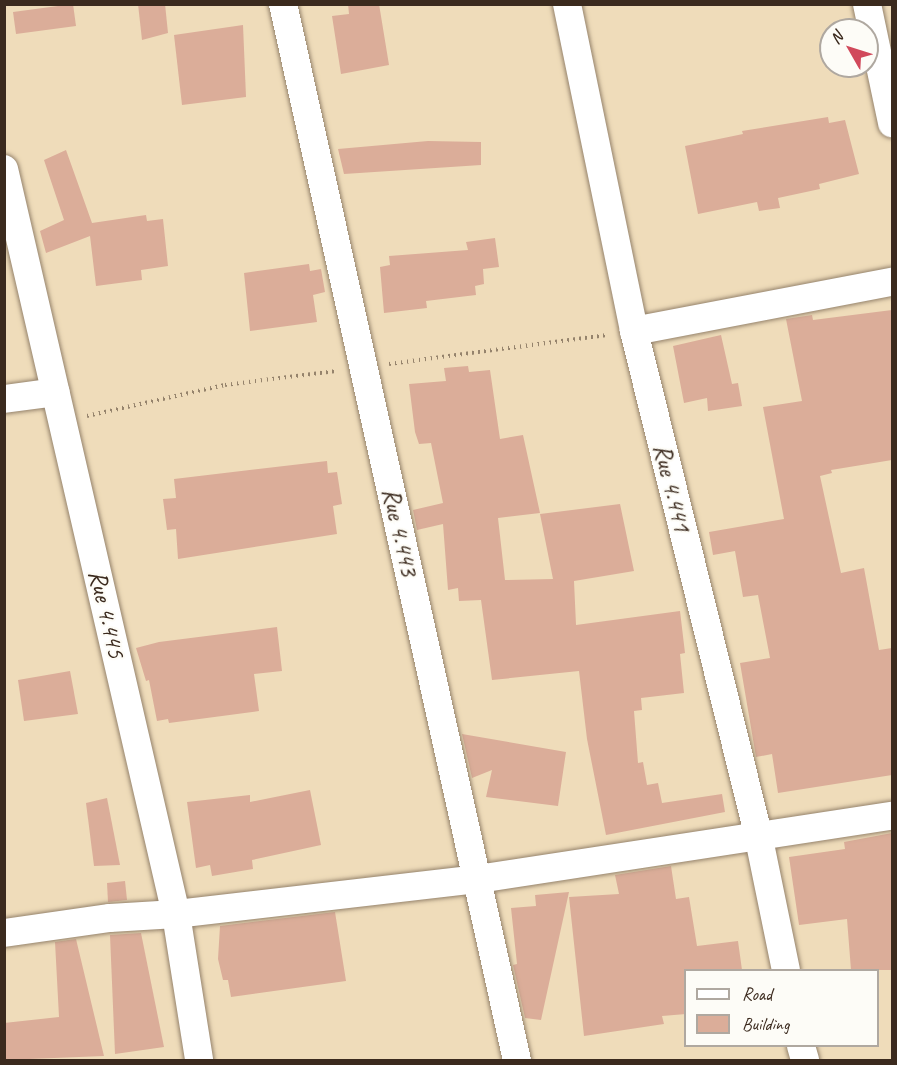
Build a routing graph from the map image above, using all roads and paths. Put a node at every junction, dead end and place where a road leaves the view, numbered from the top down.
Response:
1 (283, 4) edge
2 (567, 4) edge
3 (867, 4) edge
4 (892, 123) edge
5 (4, 169) edge
6 (892, 282) edge
7 (634, 331) junction
8 (56, 392) junction
9 (4, 399) edge
10 (892, 816) edge
11 (758, 834) junction
12 (478, 879) junction
13 (176, 914) junction
14 (4, 933) edge
15 (786, 969) edge
16 (199, 1060) edge
17 (517, 1060) edge

1 - 12 street, Rue 4.443
2 - 7 street, Rue 4.441
3 - 4 street
5 - 8 street, Rue 4.445
6 - 7 street
7 - 11 street, Rue 4.441
8 - 9 street
8 - 13 street, Rue 4.445
10 - 11 street
11 - 12 street
11 - 15 street, Rue 4.441
12 - 13 street
12 - 17 street, Rue 4.443
13 - 14 street
13 - 16 street, Rue 4.445

